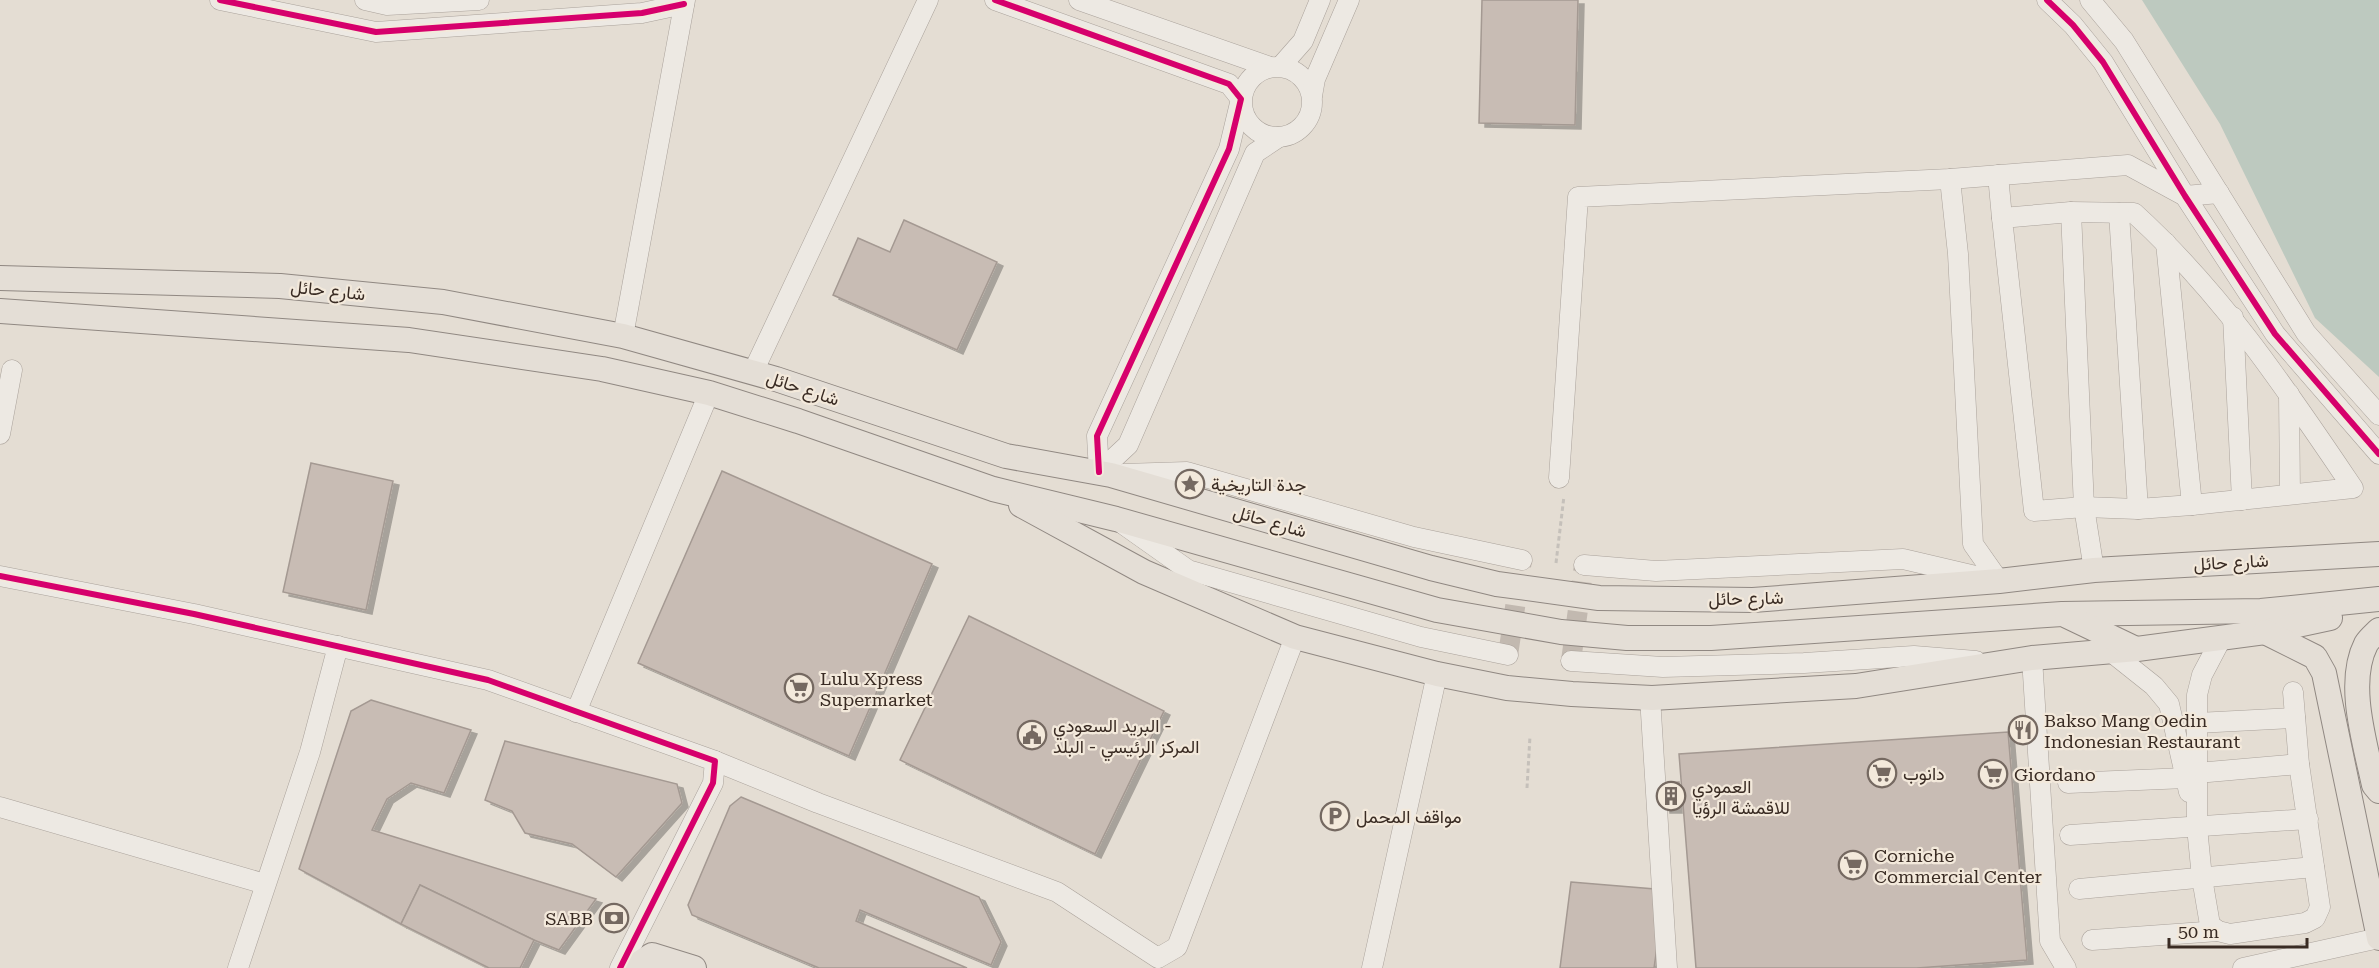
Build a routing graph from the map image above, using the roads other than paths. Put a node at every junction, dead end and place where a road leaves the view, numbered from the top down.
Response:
1 (220, 0) edge
2 (365, 0) edge
3 (479, 0) edge
4 (928, 0) edge
5 (995, 0) edge
6 (1079, 0) edge
7 (1320, 0) edge
8 (1349, 0) edge
9 (2047, 0) edge
10 (2090, 0) edge
11 (681, 1) edge
12 (1276, 66) junction
13 (1312, 96) junction
14 (1241, 99) junction
15 (1279, 137) junction
16 (1998, 175) junction
17 (1950, 179) junction
18 (2219, 193) junction
19 (2185, 196) junction
20 (2071, 212) junction
21 (2119, 213) junction
22 (2002, 218) junction
23 (2166, 243) junction
24 (0, 278) edge
25 (0, 311) edge
26 (2233, 317) junction
27 (623, 336) junction
28 (12, 370) dead end
29 (753, 372) junction
30 (709, 393) junction
31 (2289, 394) junction
32 (2379, 415) edge
33 (0, 434) edge
34 (2379, 454) edge
35 (1105, 473) junction
36 (1562, 484) road end
37 (993, 489) junction
38 (2290, 495) junction
39 (2242, 500) junction
40 (2192, 505) junction
41 (2084, 507) junction
42 (2138, 509) junction
43 (1116, 519) junction
44 (2376, 551) edge
45 (1522, 560) dead end
46 (1584, 566) dead end
47 (2094, 570) junction
48 (0, 576) edge
49 (1999, 581) junction
50 (2379, 599) edge
51 (2379, 608) edge
52 (2062, 614) junction
53 (2379, 630) edge
54 (2265, 632) junction
55 (1295, 637) junction
56 (2222, 638) junction
57 (338, 646) junction
58 (2137, 649) junction
59 (2110, 651) junction
60 (1508, 655) dead end
61 (2032, 658) junction
62 (1571, 661) dead end
63 (2002, 663) junction
64 (1437, 674) junction
65 (2293, 693) dead end
66 (1650, 697) junction
67 (576, 711) junction
68 (2295, 718) junction
69 (2197, 723) junction
70 (715, 761) junction
71 (2299, 764) junction
72 (2191, 775) junction
73 (2068, 783) dead end
74 (2379, 791) edge
75 (0, 807) edge
76 (2308, 819) junction
77 (2197, 827) junction
78 (2070, 835) dead end
79 (2314, 867) junction
80 (2202, 878) junction
81 (265, 884) junction
82 (2079, 889) dead end
83 (2218, 932) junction
84 (2379, 938) edge
85 (2092, 940) dead end
86 (238, 968) edge
87 (620, 968) edge
88 (632, 968) edge
89 (694, 968) edge
90 (1372, 968) edge
91 (1667, 968) edge
92 (2066, 968) edge
93 (2242, 968) edge

1 - 11 street
2 - 3 street
4 - 29 street
5 - 14 street
6 - 12 street
7 - 12 street
8 - 13 street
9 - 19 street
10 - 18 street
11 - 27 street
12 - 13 street
12 - 14 street
13 - 15 street
14 - 15 street
14 - 35 street
15 - 35 street
16 - 17 street
16 - 19 street
16 - 22 street
17 - 36 street
17 - 49 street
18 - 19 street
18 - 32 street
19 - 34 street
20 - 21 street
20 - 22 street
20 - 41 street
21 - 23 street
21 - 42 street
22 - 41 street
23 - 26 street
23 - 40 street
24 - 27 main road, شارع حائل
25 - 30 main road, شارع حائل
26 - 31 street
26 - 39 street
27 - 29 main road, شارع حائل
28 - 33 street
29 - 35 main road, شارع حائل
30 - 37 main road, شارع حائل
30 - 67 street
31 - 38 street
31 - 38 street
35 - 45 street
35 - 49 main road, شارع حائل
37 - 43 main road, شارع حائل
37 - 55 main road
38 - 39 street
39 - 40 street
40 - 42 street
41 - 42 street
41 - 47 street
43 - 52 main road, شارع حائل
43 - 60 street
44 - 47 main road, شارع حائل
46 - 49 street
47 - 49 main road, شارع حائل
48 - 57 street
50 - 52 main road, شارع حائل
51 - 54 main road
52 - 58 main road
53 - 74 main road
54 - 56 main road
54 - 84 main road
55 - 64 main road
55 - 70 street
56 - 58 main road
56 - 69 street
57 - 67 street
57 - 81 street
58 - 59 main road
59 - 61 main road
59 - 72 street
61 - 63 main road
61 - 92 street
62 - 63 street
63 - 66 main road
64 - 66 main road
64 - 90 street
65 - 68 street
66 - 91 street
67 - 70 street
68 - 69 street
68 - 71 street
69 - 72 street
70 - 87 street
71 - 72 street
71 - 76 street
72 - 73 street
72 - 77 street
75 - 81 street
76 - 77 street
76 - 79 street
77 - 78 street
77 - 80 street
79 - 80 street
79 - 83 street
80 - 82 street
80 - 83 street
81 - 86 street
83 - 85 street
84 - 93 street
88 - 89 main road

